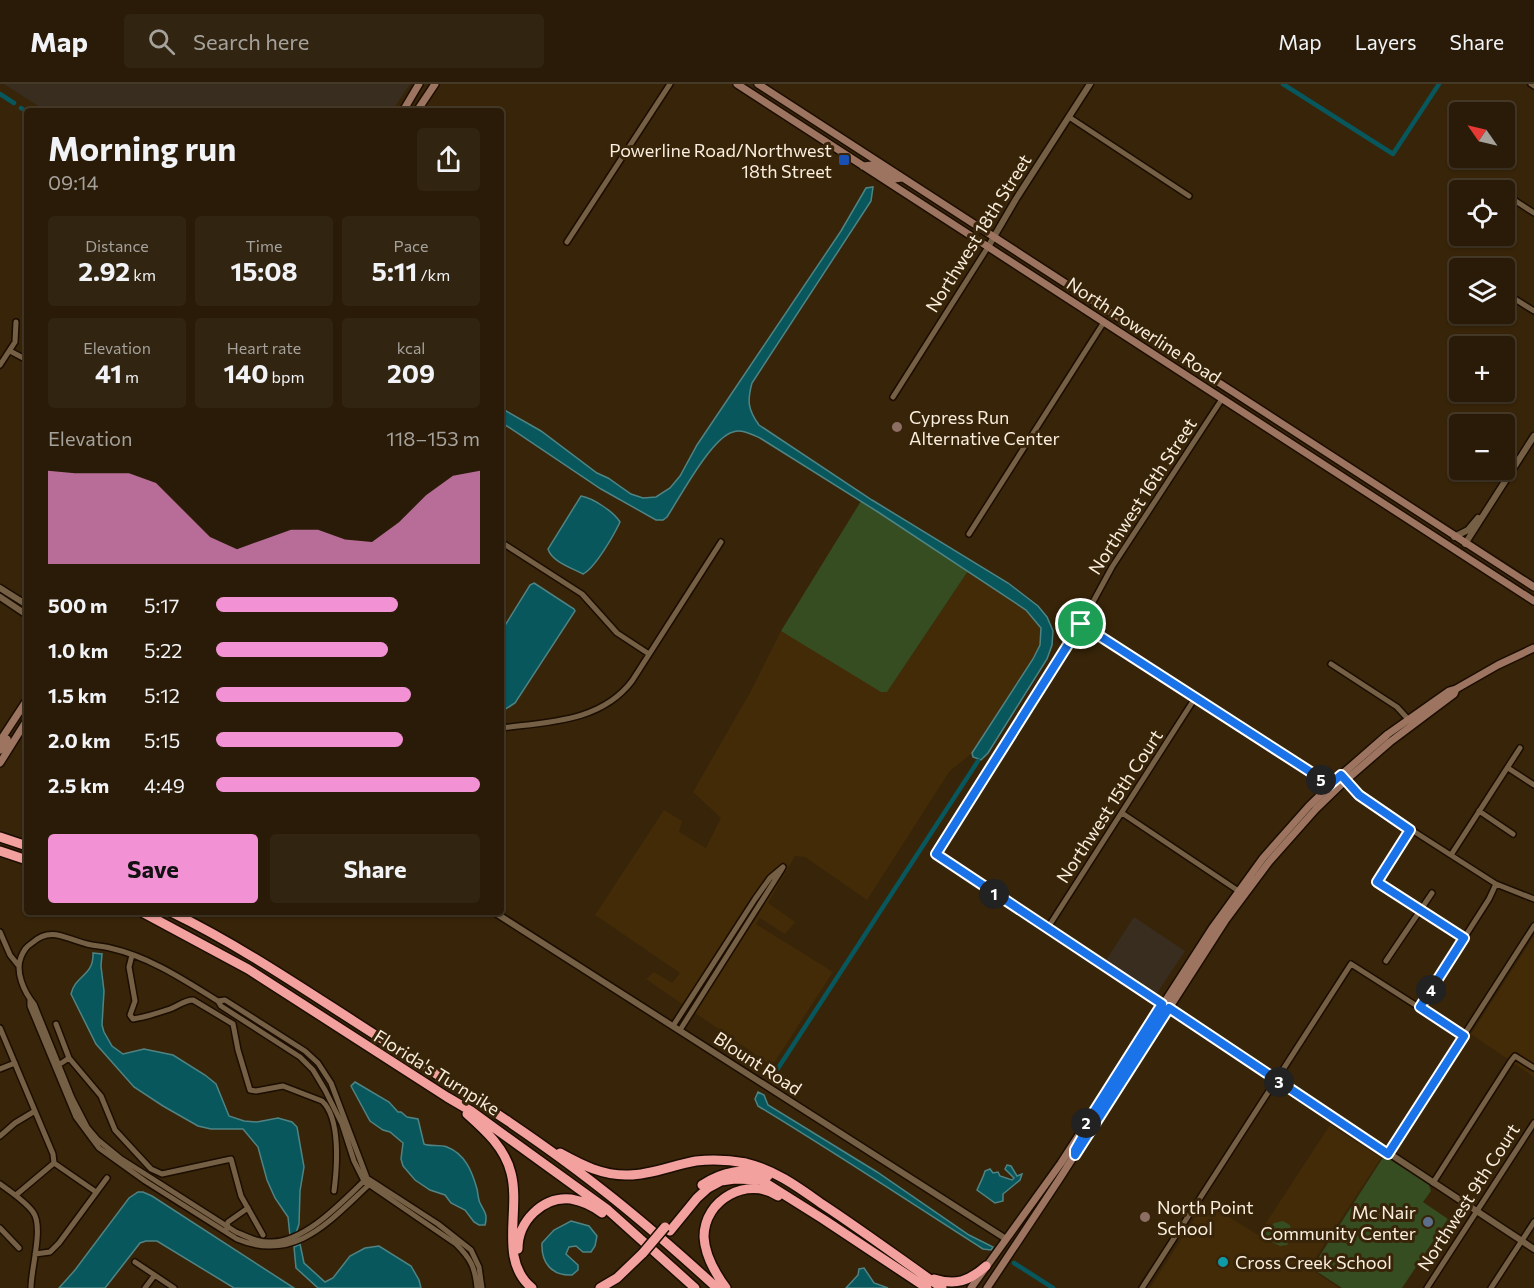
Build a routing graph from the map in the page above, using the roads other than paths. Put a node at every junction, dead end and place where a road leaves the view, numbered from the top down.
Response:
1 (419, 84) edge
2 (435, 84) edge
3 (670, 84) edge
4 (737, 84) edge
5 (759, 84) edge
6 (1090, 84) edge
7 (753, 94) junction
8 (405, 108) edge
9 (419, 108) edge
10 (1069, 117) junction
11 (863, 166) junction
12 (902, 178) junction
13 (1189, 196) dead end
14 (1515, 201) edge
15 (1534, 213) edge
16 (994, 239) junction
17 (567, 243) dead end
18 (988, 247) junction
19 (1515, 299) edge
20 (1534, 311) edge
21 (1093, 314) junction
22 (1110, 314) junction
23 (16, 322) dead end
24 (1104, 322) junction
25 (1122, 322) junction
26 (10, 351) junction
27 (24, 359) edge
28 (0, 366) edge
29 (893, 397) dead end
30 (1222, 399) junction
31 (1534, 436) edge
32 (1485, 512) junction
33 (969, 534) dead end
34 (1454, 537) junction
35 (1437, 538) junction
36 (721, 542) dead end
37 (504, 544) edge
38 (1465, 544) junction
39 (1461, 554) junction
40 (1481, 554) junction
41 (1534, 587) edge
42 (0, 588) edge
43 (0, 597) edge
44 (1534, 601) edge
45 (24, 603) edge
46 (24, 613) edge
47 (1081, 624) junction
48 (1534, 648) edge
49 (649, 654) junction
50 (1331, 664) dead end
51 (1456, 689) junction
52 (1195, 698) junction
53 (24, 704) edge
54 (14, 719) junction
55 (1408, 719) junction
56 (24, 725) edge
57 (504, 728) edge
58 (0, 741) edge
59 (1521, 748) dead end
60 (0, 750) edge
61 (0, 763) edge
62 (1508, 768) junction
63 (1343, 778) junction
64 (1534, 785) edge
65 (1328, 786) junction
66 (1479, 811) junction
67 (1122, 813) junction
68 (1305, 822) junction
69 (1410, 830) junction
70 (1513, 834) dead end
71 (0, 837) edge
72 (24, 845) edge
73 (0, 851) edge
74 (1451, 855) junction
75 (24, 859) edge
76 (1496, 884) junction
77 (1241, 893) junction
78 (1432, 893) dead end
79 (1534, 898) edge
80 (1420, 910) junction
81 (148, 915) edge
82 (176, 915) edge
83 (499, 915) edge
84 (1534, 926) edge
85 (1047, 929) junction
86 (0, 932) edge
87 (1464, 938) junction
88 (132, 955) junction
89 (1386, 961) dead end
90 (18, 965) junction
91 (218, 1000) junction
92 (1166, 1006) junction
93 (1420, 1007) junction
94 (213, 1012) junction
95 (56, 1024) dead end
96 (673, 1026) junction
97 (0, 1028) edge
98 (680, 1030) junction
99 (1464, 1036) junction
100 (69, 1058) junction
101 (15, 1063) junction
102 (57, 1065) junction
103 (1534, 1068) edge
104 (0, 1069) edge
105 (1276, 1080) junction
106 (447, 1097) junction
107 (35, 1111) junction
108 (345, 1123) junction
109 (1534, 1123) edge
110 (333, 1126) junction
111 (1089, 1127) junction
112 (0, 1136) edge
113 (531, 1138) junction
114 (1388, 1154) junction
115 (54, 1163) junction
116 (151, 1169) junction
117 (107, 1178) dead end
118 (146, 1178) junction
119 (368, 1181) junction
120 (1433, 1183) junction
121 (0, 1184) edge
122 (334, 1191) dead end
123 (96, 1192) junction
124 (16, 1195) junction
125 (248, 1208) junction
126 (1478, 1212) junction
127 (1534, 1222) edge
128 (0, 1228) edge
129 (226, 1229) junction
130 (668, 1229) junction
131 (629, 1230) junction
132 (263, 1235) dead end
133 (868, 1236) junction
134 (1006, 1239) junction
135 (854, 1240) junction
136 (1522, 1241) junction
137 (19, 1248) dead end
138 (1534, 1249) edge
139 (35, 1254) junction
140 (645, 1255) junction
141 (135, 1262) dead end
142 (986, 1266) junction
143 (154, 1276) junction
144 (925, 1285) edge
145 (32, 1288) edge
146 (145, 1288) edge
147 (174, 1288) edge
148 (477, 1288) edge
149 (482, 1288) edge
150 (532, 1288) edge
151 (540, 1288) edge
152 (600, 1288) edge
153 (613, 1288) edge
154 (695, 1288) edge
155 (717, 1288) edge
156 (726, 1288) edge
157 (942, 1288) edge
158 (971, 1288) edge
159 (987, 1288) edge
160 (1142, 1288) edge
161 (1427, 1288) edge
162 (1491, 1288) edge

1 - 8 main road
2 - 9 main road
3 - 17 street
4 - 7 main road, North Powerline Road
5 - 7 street
5 - 12 main road, North Powerline Road
6 - 10 street, Northwest 18th Street
7 - 11 main road, North Powerline Road
10 - 13 street
10 - 16 street, Northwest 18th Street
11 - 12 main road
11 - 18 main road, North Powerline Road
12 - 16 main road, North Powerline Road
14 - 15 street
16 - 18 street, Northwest 18th Street
16 - 22 main road, North Powerline Road
18 - 21 main road, North Powerline Road
18 - 29 street, Northwest 18th Street
19 - 20 street
21 - 22 main road
21 - 24 main road, North Powerline Road
22 - 25 main road, North Powerline Road
23 - 26 street
24 - 25 main road
24 - 30 main road, North Powerline Road
24 - 33 street
25 - 34 main road, North Powerline Road
26 - 27 street
26 - 28 street
30 - 35 main road, North Powerline Road
30 - 47 street, Northwest 16th Street
31 - 32 street
32 - 34 street
32 - 38 street
34 - 38 main road, North Powerline Road
35 - 38 main road
35 - 39 main road, North Powerline Road
36 - 49 street
37 - 49 street
38 - 40 main road, North Powerline Road
39 - 40 main road
39 - 44 main road, North Powerline Road
40 - 41 main road, North Powerline Road
42 - 45 street
43 - 46 street
47 - 52 street
47 - 85 street, Northwest 16th Street
48 - 51 main road
49 - 57 street
50 - 55 street
51 - 55 main road
51 - 63 main road
52 - 65 street
52 - 67 street, Northwest 15th Court
53 - 54 main road
54 - 58 main road
54 - 60 main road
55 - 63 main road
56 - 61 main road
59 - 62 street
62 - 64 street
62 - 66 street
63 - 65 main road
63 - 68 main road
63 - 69 street
65 - 68 main road
65 - 77 main road
66 - 70 street
66 - 74 street
67 - 77 street
67 - 85 street, Northwest 15th Court
68 - 77 main road
69 - 74 street
69 - 80 street
71 - 72 highway
73 - 75 highway
74 - 76 street
76 - 79 street
76 - 87 street
77 - 92 main road
78 - 80 street
80 - 87 street
80 - 89 street
81 - 106 highway, Florida's Turnpike
82 - 113 highway, Florida's Turnpike
83 - 96 street, Blount Road
84 - 99 street
85 - 92 street
86 - 90 street
87 - 93 street
88 - 90 street
88 - 91 street
88 - 94 street
90 - 102 street
91 - 94 street
91 - 108 street
92 - 105 street
92 - 111 main road
92 - 111 main road
93 - 99 street
93 - 105 street
94 - 110 street
95 - 100 street
96 - 98 street, Blount Road
96 - 98 street
97 - 101 street
98 - 134 street, Blount Road
99 - 114 street
100 - 102 street
100 - 116 street
101 - 104 street
101 - 107 street
102 - 118 street
103 - 120 street
105 - 114 street
105 - 160 street
106 - 131 highway, Florida's Turnpike
106 - 150 highway
107 - 112 street
107 - 115 street
108 - 110 street
108 - 119 street
109 - 126 street, Northwest 9th Court
110 - 122 street
111 - 134 main road
111 - 159 main road
113 - 133 highway
113 - 155 highway, Florida's Turnpike
114 - 120 street
115 - 123 street
115 - 124 street
116 - 118 street
116 - 125 street
117 - 123 street
118 - 129 street
119 - 129 street
119 - 148 street
119 - 149 street
120 - 126 street
121 - 124 street
123 - 139 street
124 - 139 street
125 - 129 street
125 - 132 street
126 - 136 street
126 - 161 street, Northwest 9th Court
127 - 136 street
128 - 137 street
130 - 133 highway
130 - 135 highway
130 - 140 highway
131 - 151 highway
131 - 154 highway, Florida's Turnpike
133 - 144 highway
134 - 142 main road
135 - 144 highway
135 - 156 highway
136 - 138 street
136 - 162 street
139 - 145 street
140 - 152 highway
140 - 153 highway
141 - 143 street
142 - 144 highway
142 - 158 main road
143 - 146 street
143 - 147 street
144 - 157 highway

